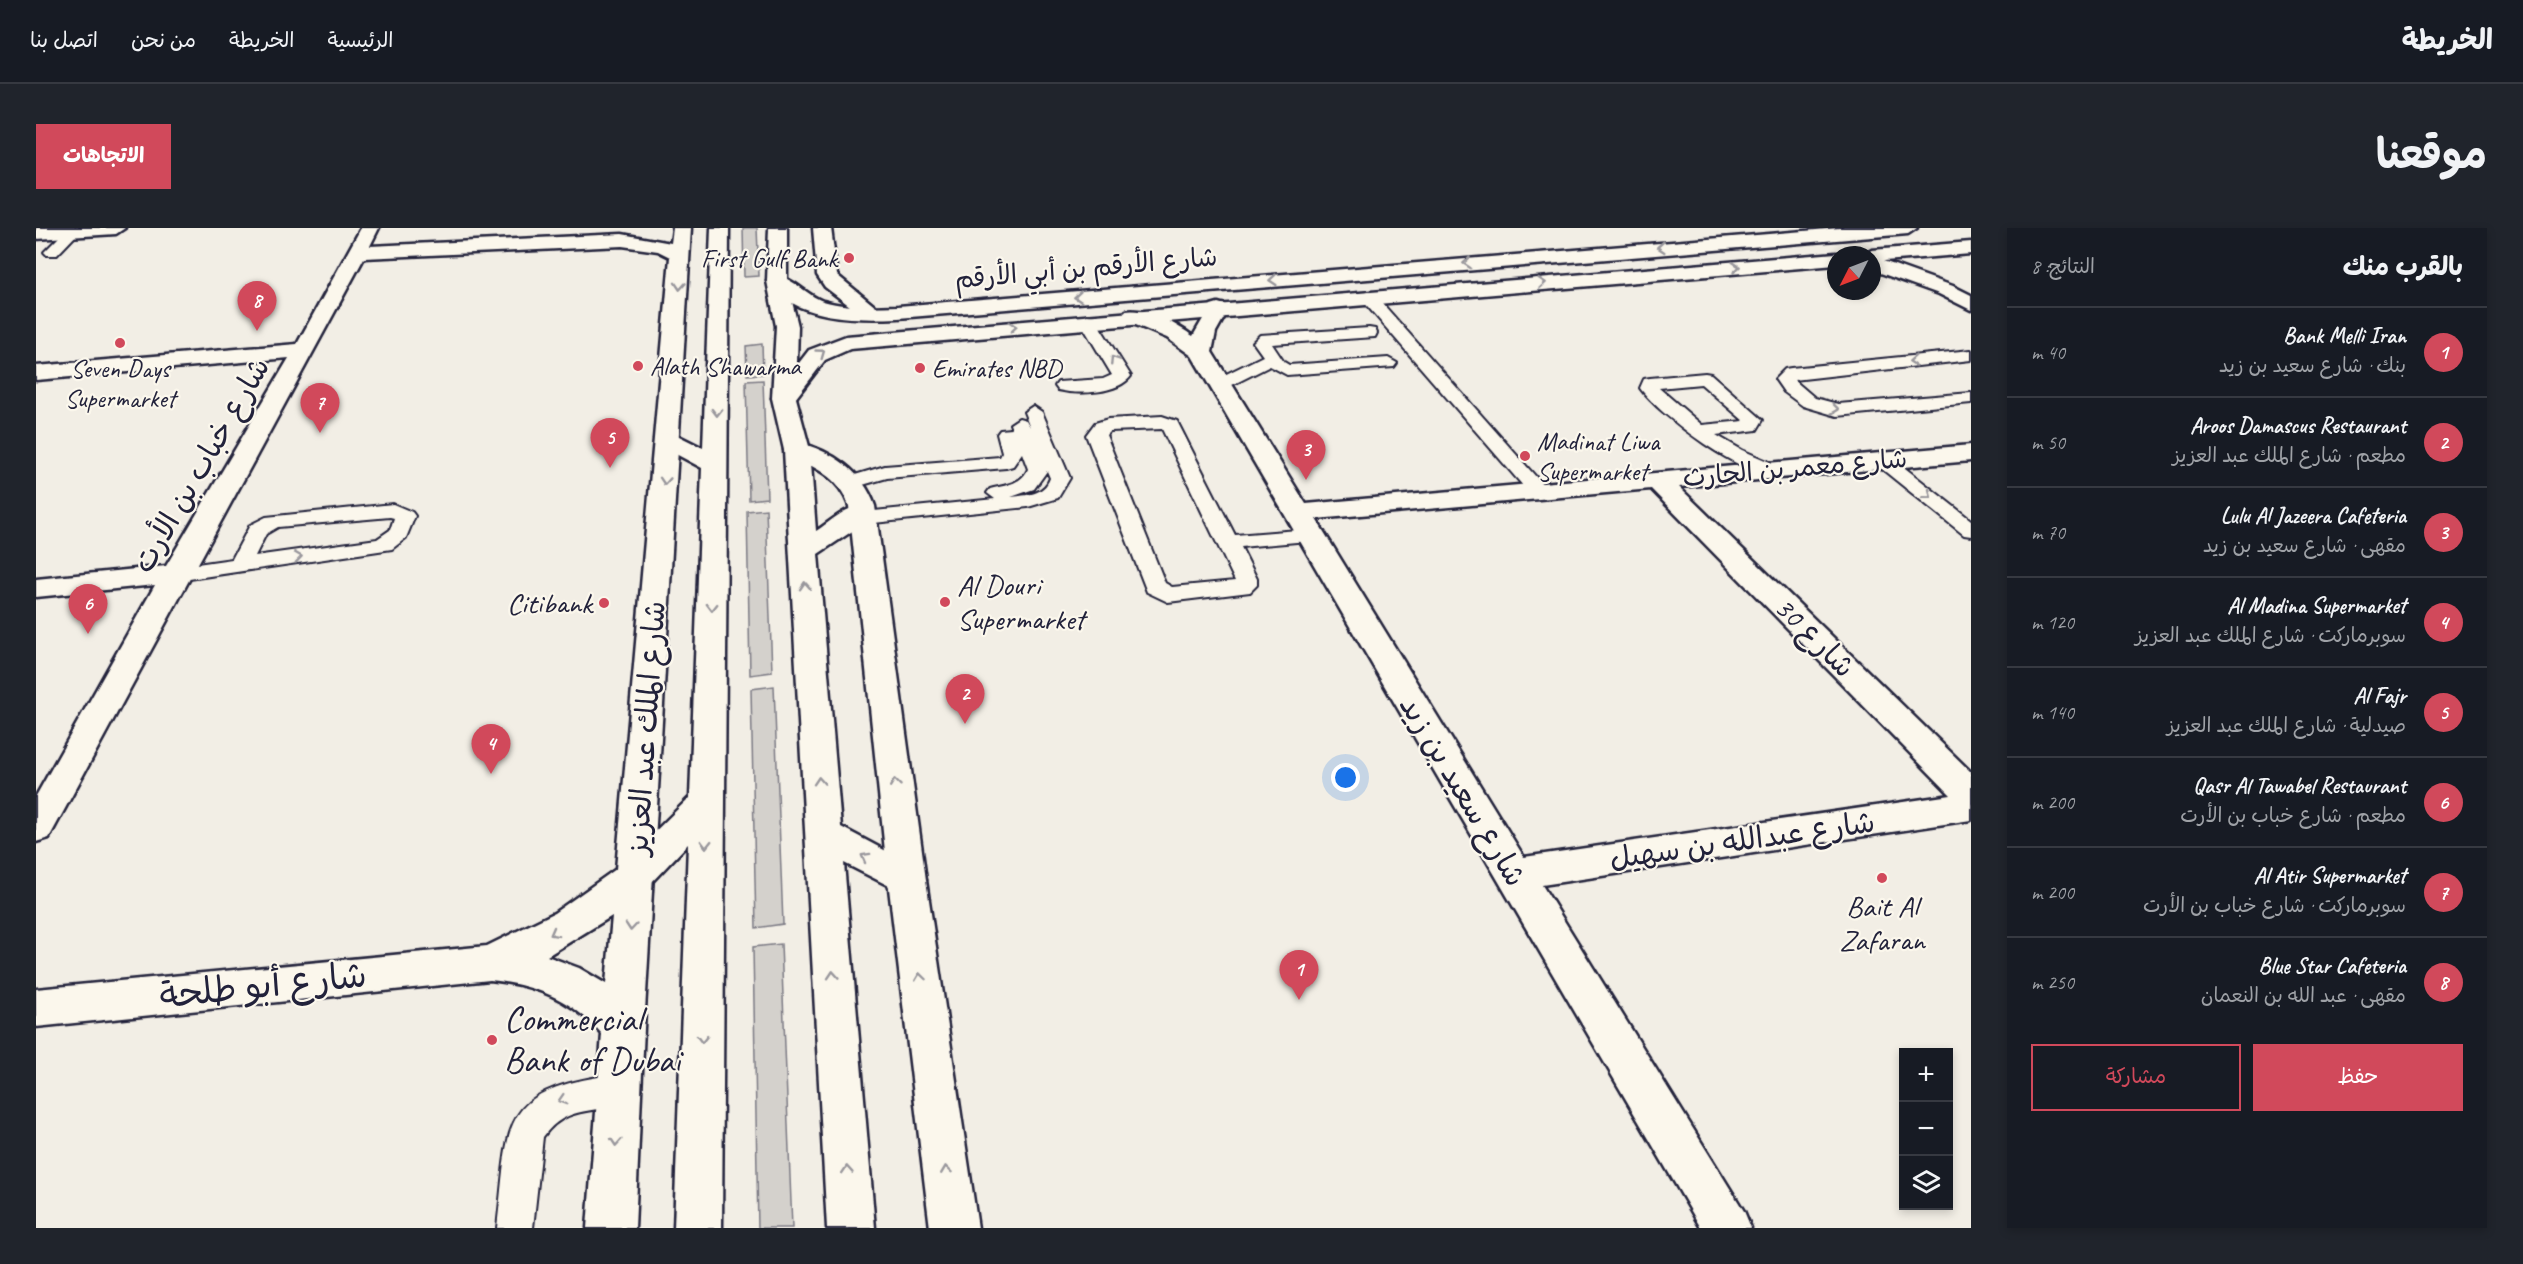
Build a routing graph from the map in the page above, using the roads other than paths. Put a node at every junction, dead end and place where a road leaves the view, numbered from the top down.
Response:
1 (116, 228) edge
2 (370, 228) edge
3 (664, 228) edge
4 (720, 228) edge
5 (777, 228) edge
6 (822, 228) edge
7 (1908, 228) edge
8 (72, 231) junction
9 (36, 233) edge
10 (607, 240) junction
11 (682, 241) edge
12 (1971, 248) edge
13 (1931, 251) junction
14 (51, 252) dead end
15 (356, 253) junction
16 (1881, 255) edge
17 (1827, 260) edge
18 (1881, 267) edge
19 (777, 281) junction
20 (1946, 290) junction
21 (1368, 297) junction
22 (1971, 304) edge
23 (982, 305) junction
24 (1218, 309) junction
25 (870, 312) junction
26 (1134, 316) junction
27 (1087, 320) junction
28 (1369, 333) dead end
29 (907, 337) junction
30 (304, 351) junction
31 (1201, 352) junction
32 (1971, 356) edge
33 (1273, 358) junction
34 (1388, 363) dead end
35 (36, 373) edge
36 (1220, 384) junction
37 (1064, 386) dead end
38 (784, 398) junction
39 (1971, 398) edge
40 (1694, 431) junction
41 (668, 440) junction
42 (797, 450) junction
43 (1968, 456) edge
44 (1884, 460) junction
45 (715, 465) junction
46 (1772, 470) junction
47 (1658, 481) junction
48 (1538, 491) junction
49 (860, 505) junction
50 (1304, 524) junction
51 (1971, 530) edge
52 (1226, 542) junction
53 (803, 552) junction
54 (240, 565) junction
55 (176, 574) junction
56 (36, 588) edge
57 (1971, 794) edge
58 (707, 802) junction
59 (1971, 806) edge
60 (36, 828) edge
61 (823, 834) junction
62 (1512, 874) junction
63 (635, 875) junction
64 (907, 880) junction
65 (490, 963) junction
66 (36, 1008) edge
67 (623, 1028) junction
68 (619, 1090) junction
69 (515, 1228) edge
70 (611, 1228) edge
71 (698, 1228) edge
72 (851, 1228) edge
73 (954, 1228) edge
74 (1727, 1228) edge

1 - 8 main road
2 - 15 main road, شارع خباب بن الأرت
3 - 10 main road
4 -> 45 main road, شارع الملك عبد العزيز
5 - 19 main road
6 - 25 main road
7 -> 23 main road, شارع الأرقم بن أبي الأرقم
8 - 9 main road
8 - 14 lane
10 - 11 main road
10 - 15 main road
11 -> 41 main road, شارع الملك عبد العزيز
12 - 13 main road
13 - 16 main road
13 - 20 main road
15 - 30 main road, شارع خباب بن الأرت
21 -> 17 main road, شارع الأرقم بن أبي الأرقم
18 - 20 main road
19 - 25 main road, شارع الأرقم بن أبي الأرقم
19 - 38 main road
20 - 22 main road
21 - 24 main road, شارع الأرقم بن أبي الأرقم
21 - 48 lane
23 - 25 main road, شارع الأرقم بن أبي الأرقم
23 - 29 main road
24 - 26 main road, شارع الأرقم بن أبي الأرقم
24 - 31 main road
26 - 27 main road, شارع الأرقم بن أبي الأرقم
26 - 31 main road, شارع سعيد بن زيد
29 -> 27 main road, شارع الأرقم بن أبي الأرقم
37 -> 27 lane
28 - 33 lane
38 -> 29 main road, شارع الأرقم بن أبي الأرقم
30 - 35 main road
30 - 55 main road, شارع خباب بن الأرت
31 - 36 main road, شارع سعيد بن زيد
32 -> 39 lane
33 - 34 lane
33 - 36 lane
36 - 50 main road, شارع سعيد بن زيد
38 - 42 main road
40 - 40 lane
40 - 46 lane
41 - 45 main road
41 -> 63 main road, شارع الملك عبد العزيز
42 - 49 main road
42 - 53 main road
43 - 44 main road, شارع معمر بن الحارث
44 - 46 main road, شارع معمر بن الحارث
44 -> 51 lane
45 -> 58 main road, شارع الملك عبد العزيز
46 - 47 main road, شارع معمر بن الحارث
47 - 48 main road, شارع معمر بن الحارث
47 - 57 main road, شارع 30
48 - 50 main road, شارع معمر بن الحارث
49 - 49 lane
49 - 53 main road
64 -> 49 main road
50 - 52 lane
50 - 62 main road, شارع سعيد بن زيد
52 - 52 lane
61 -> 53 main road
54 -> 54 lane
54 - 55 lane
55 - 56 main road
55 - 60 main road, شارع خباب بن الأرت
58 - 63 main road, شارع أبو طلحة
58 -> 71 main road, شارع الملك عبد العزيز
59 - 62 main road, شارع عبدالله بن سهيل
64 -> 61 main road
72 -> 61 main road
62 - 74 main road, شارع سعيد بن زيد
63 -> 65 main road, شارع أبو طلحة
63 -> 67 main road, شارع الملك عبد العزيز
73 -> 64 main road
65 - 66 main road, شارع أبو طلحة
65 - 67 main road, شارع أبو طلحة
67 - 68 main road, شارع الملك عبد العزيز
68 -> 69 lane
68 -> 70 main road, شارع الملك عبد العزيز

